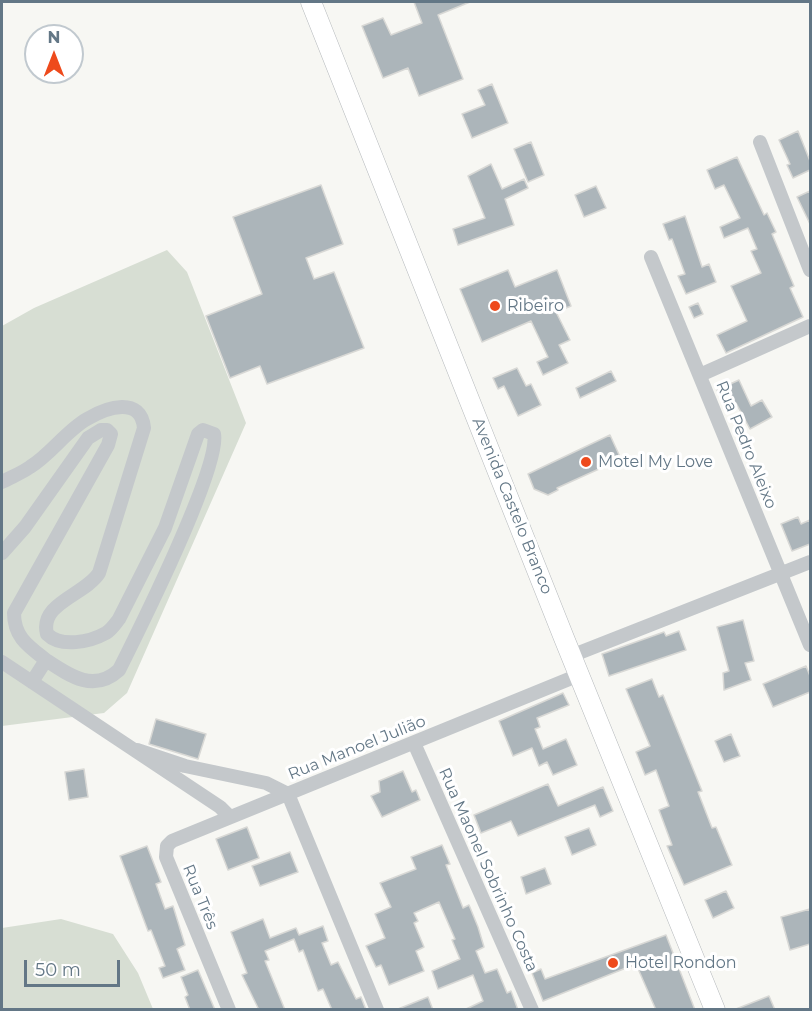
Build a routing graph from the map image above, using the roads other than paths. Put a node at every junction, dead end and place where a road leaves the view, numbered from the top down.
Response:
1 (311, 2) edge
2 (760, 142) dead end
3 (651, 257) dead end
4 (810, 270) edge
5 (810, 326) edge
6 (700, 375) junction
7 (2, 482) edge
8 (2, 554) edge
9 (810, 562) edge
10 (781, 573) junction
11 (810, 645) edge
12 (571, 656) junction
13 (46, 660) junction
14 (2, 662) edge
15 (579, 675) junction
16 (32, 682) junction
17 (414, 743) junction
18 (137, 750) junction
19 (288, 794) junction
20 (230, 817) junction
21 (169, 864) joint
22 (229, 1010) edge
23 (376, 1010) edge
24 (532, 1010) edge
25 (715, 1010) edge

1 - 12 highway, Avenida Castelo Branco
2 - 4 street
3 - 6 street, Rua Pedro Aleixo
5 - 6 street
6 - 10 street, Rua Pedro Aleixo
7 - 13 street
8 - 13 street
9 - 10 street
10 - 11 street, Rua Pedro Aleixo
10 - 12 street
12 - 15 highway, Avenida Castelo Branco
13 - 16 street
14 - 16 street
15 - 17 street, Rua Manoel Julião
15 - 25 highway, Avenida Castelo Branco
16 - 18 street
17 - 19 street, Rua Manoel Julião
17 - 24 street, Rua Maonel Sobrinho Costa
18 - 19 street
18 - 20 street
19 - 20 street, Rua Manoel Julião
19 - 23 street
20 - 21 street, Rua Manoel Julião
21 - 22 street, Rua Três

